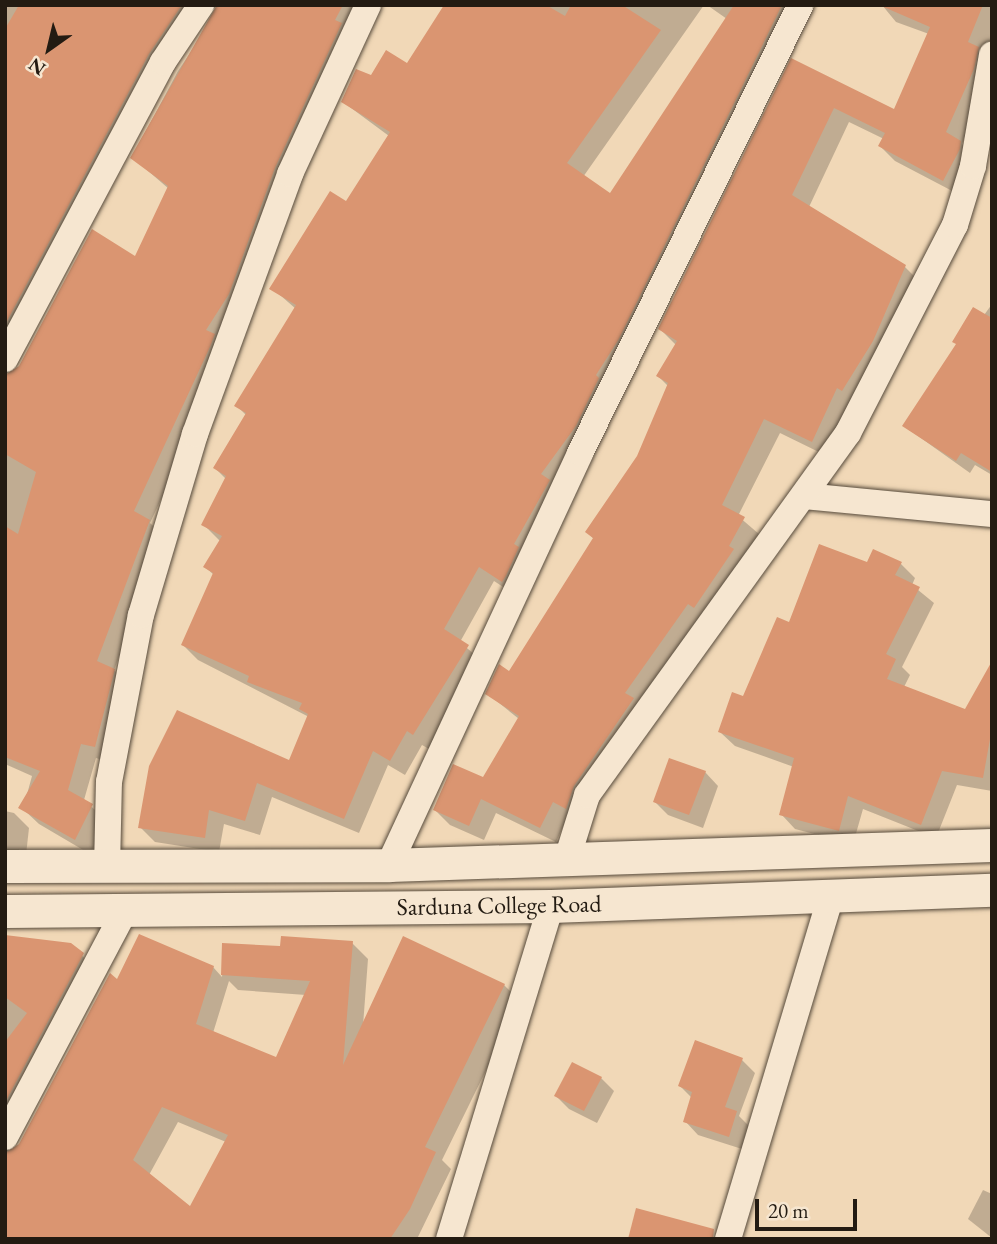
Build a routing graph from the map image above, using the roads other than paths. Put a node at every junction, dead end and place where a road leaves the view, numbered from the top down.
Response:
1 (201, 5) edge
2 (368, 5) edge
3 (800, 5) edge
4 (992, 54) edge
5 (982, 170) edge
6 (5, 359) edge
7 (804, 496) junction
8 (992, 514) edge
9 (992, 845) edge
10 (566, 859) junction
11 (389, 865) junction
12 (5, 866) edge
13 (107, 867) junction
14 (992, 890) edge
15 (831, 896) junction
16 (551, 906) junction
17 (5, 911) edge
18 (124, 912) junction
19 (5, 1137) edge
20 (449, 1239) edge
21 (728, 1239) edge

1 - 6 street
2 - 13 street
3 - 11 street
4 - 5 street
5 - 7 street
7 - 8 street
7 - 10 street
9 - 10 street, Sarduna College Road
10 - 11 street, Sarduna College Road
11 - 13 street, Sarduna College Road
12 - 13 street, Sarduna College Road
14 - 15 street, Sarduna College Road
15 - 16 street, Sarduna College Road
15 - 21 street
16 - 18 street, Sarduna College Road
16 - 20 street
17 - 18 street, Sarduna College Road
18 - 19 street

